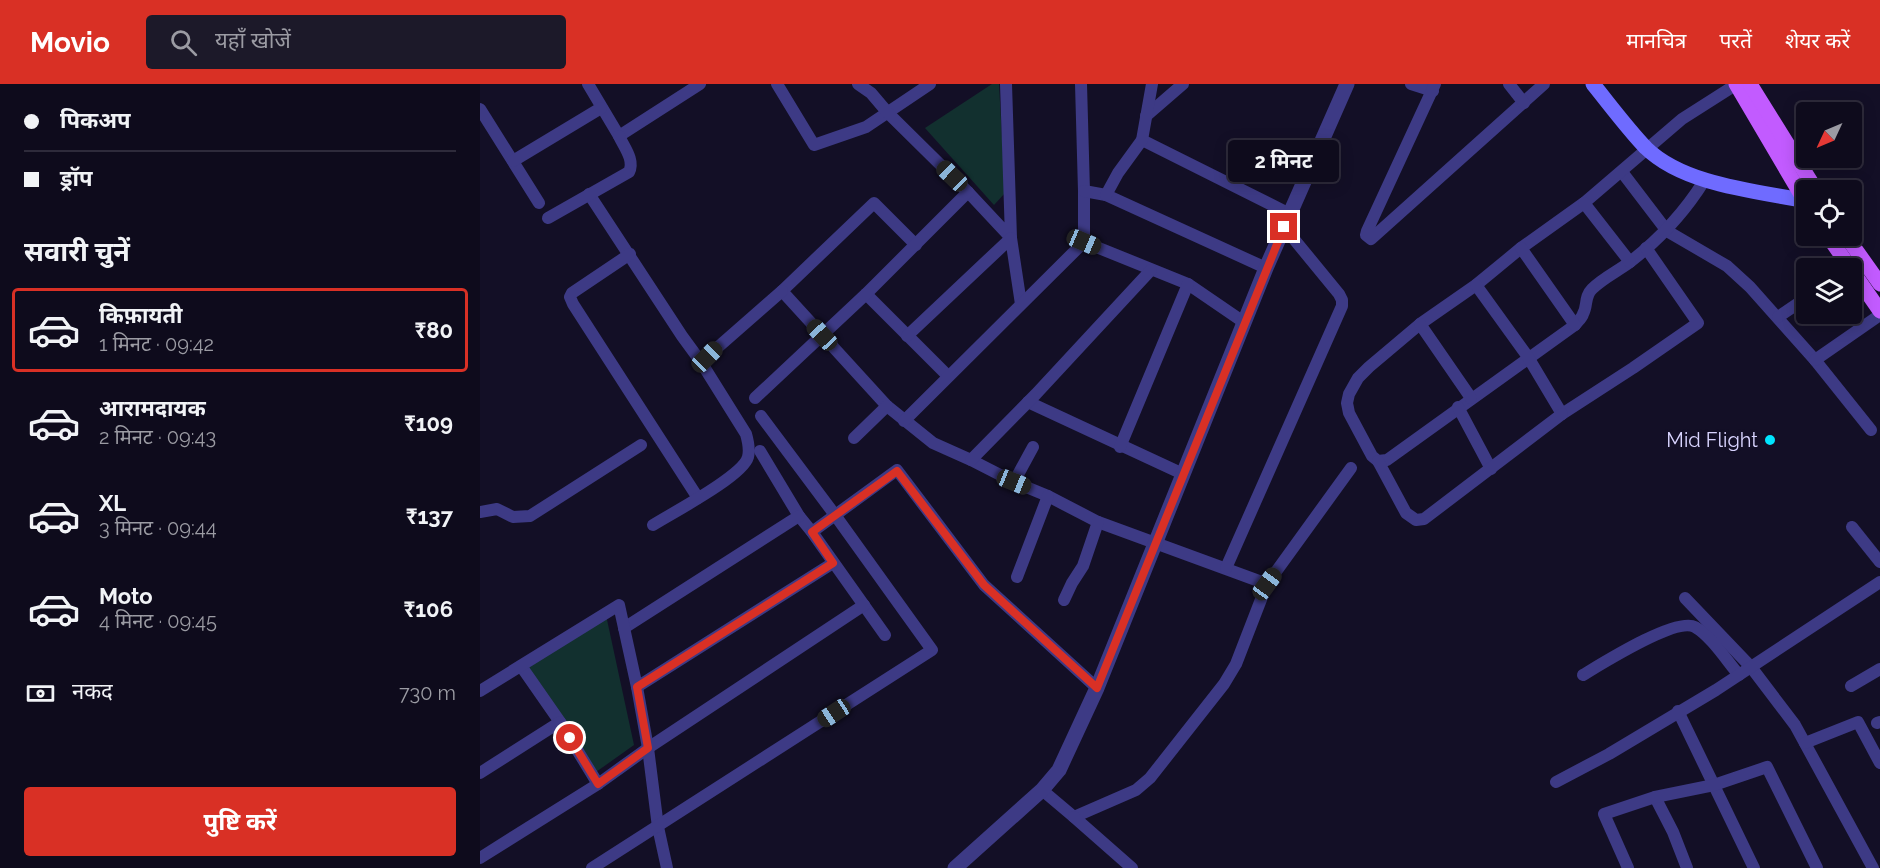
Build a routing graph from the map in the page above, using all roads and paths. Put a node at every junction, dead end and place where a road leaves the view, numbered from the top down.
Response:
1 (588, 84) edge
2 (700, 84) edge
3 (777, 84) edge
4 (858, 84) edge
5 (930, 84) edge
6 (1006, 84) edge
7 (1081, 84) edge
8 (1152, 84) edge
9 (1183, 84) edge
10 (1347, 84) edge
11 (1412, 84) edge
12 (1509, 84) edge
13 (1544, 84) edge
14 (1593, 84) edge
15 (1736, 84) edge
16 (1750, 84) edge
17 (1434, 87) edge
18 (1524, 103) junction
19 (601, 108) junction
20 (480, 109) edge
21 (888, 113) junction
22 (1146, 116) junction
23 (619, 136) junction
24 (1142, 140) junction
25 (1647, 149) junction
26 (513, 161) junction
27 (1622, 172) junction
28 (1796, 180) edge
29 (1798, 180) edge
30 (1704, 181) junction
31 (1084, 191) junction
32 (968, 192) junction
33 (589, 194) junction
34 (1106, 195) junction
35 (1796, 197) edge
36 (1584, 202) junction
37 (538, 203) dead end
38 (548, 218) dead end
39 (1287, 220) junction
40 (1667, 231) junction
41 (1011, 238) junction
42 (1084, 242) junction
43 (916, 245) junction
44 (1853, 246) edge
45 (1521, 248) junction
46 (1646, 248) junction
47 (630, 254) junction
48 (1630, 262) junction
49 (1266, 268) junction
50 (1151, 270) junction
51 (1188, 284) junction
52 (1880, 284) edge
53 (1476, 285) junction
54 (1862, 286) edge
55 (782, 291) junction
56 (866, 294) junction
57 (1021, 304) junction
58 (1796, 305) edge
59 (1880, 313) edge
60 (1778, 317) junction
61 (1245, 322) junction
62 (1420, 324) junction
63 (1575, 324) junction
64 (822, 335) junction
65 (907, 336) junction
66 (1528, 357) junction
67 (1815, 360) junction
68 (701, 362) junction
69 (948, 376) junction
70 (755, 398) dead end
71 (1471, 398) junction
72 (1028, 402) junction
73 (887, 406) junction
74 (1458, 408) junction
75 (1562, 414) junction
76 (761, 416) dead end
77 (904, 421) junction
78 (1870, 430) dead end
79 (854, 438) dead end
80 (641, 445) dead end
81 (1033, 447) dead end
82 (1120, 447) junction
83 (760, 451) dead end
84 (971, 460) junction
85 (1378, 461) junction
86 (1351, 468) dead end
87 (1491, 469) junction
88 (1183, 474) junction
89 (1014, 482) junction
90 (1048, 496) junction
91 (698, 498) junction
92 (480, 512) edge
93 (835, 514) junction
94 (799, 516) junction
95 (1098, 522) junction
96 (653, 525) dead end
97 (1852, 527) dead end
98 (812, 532) junction
99 (1155, 542) junction
100 (1880, 561) edge
101 (833, 563) junction
102 (1226, 568) junction
103 (1017, 577) dead end
104 (1880, 582) edge
105 (1267, 584) junction
106 (1685, 598) dead end
107 (1064, 600) dead end
108 (864, 605) junction
109 (624, 628) junction
110 (885, 635) dead end
111 (521, 666) junction
112 (1751, 667) junction
113 (1880, 669) edge
114 (1583, 675) dead end
115 (1739, 675) junction
116 (1851, 686) dead end
117 (637, 687) junction
118 (1097, 688) junction
119 (480, 691) edge
120 (1678, 711) junction
121 (560, 722) junction
122 (1805, 743) junction
123 (648, 748) junction
124 (1880, 762) edge
125 (480, 773) edge
126 (1556, 782) dead end
127 (598, 784) junction
128 (1714, 785) junction
129 (1042, 790) junction
130 (1655, 797) junction
131 (1074, 817) junction
132 (658, 827) junction
133 (480, 858) edge
134 (960, 866) edge
135 (1876, 867) edge
136 (592, 868) edge
137 (668, 868) edge
138 (1132, 868) edge
139 (1628, 868) edge
140 (1687, 868) edge
141 (1754, 868) edge
142 (1817, 868) edge

1 - 19 street
2 - 23 street
3 - 21 street
4 - 21 street
5 - 21 street
6 - 41 street
7 - 31 street
8 - 22 street
9 - 22 street
10 - 39 street
11 - 17 street
12 - 18 street
13 - 18 street
14 - 25 main road
15 - 25 street
15 - 28 main road
16 - 29 main road
17 - 18 street
19 - 23 street
19 - 26 street
20 - 26 street
21 - 32 street
22 - 24 street
23 - 33 street
24 - 34 street
24 - 39 street
25 - 27 street
25 - 30 main road
26 - 37 street
27 - 36 street
27 - 40 street
30 - 35 main road
30 - 40 street
31 - 34 street
31 - 42 street
32 - 41 street
32 - 43 street
33 - 38 street
33 - 47 street
34 - 49 street
36 - 45 street
36 - 48 street
39 - 49 street
39 - 102 street
40 - 46 street
40 - 60 street
41 - 57 street
41 - 65 street
42 - 50 street
42 - 57 street
43 - 55 street
43 - 56 street
44 - 52 main road
45 - 53 street
45 - 63 street
46 - 48 street
46 - 75 street
47 - 68 street
47 - 91 street
48 - 63 street
49 - 61 street
50 - 51 street
50 - 72 street
51 - 61 street
51 - 82 street
53 - 62 street
53 - 66 street
54 - 59 main road
55 - 64 street
55 - 68 street
56 - 64 street
56 - 65 street
57 - 69 street
58 - 60 street
59 - 67 street
60 - 67 street
61 - 88 street
62 - 71 street
62 - 85 street
63 - 66 street
64 - 70 street
64 - 73 street
65 - 69 street
66 - 71 street
66 - 75 street
67 - 78 street
68 - 91 street
69 - 77 street
71 - 74 street
72 - 82 street
72 - 84 street
73 - 77 street
73 - 79 street
74 - 85 street
74 - 87 street
75 - 87 street
76 - 93 street
77 - 84 street
80 - 92 street
81 - 89 street
82 - 88 street
83 - 94 street
84 - 89 street
85 - 87 street
86 - 105 street
88 - 99 street
89 - 90 street
90 - 95 street
90 - 103 street
91 - 96 street
93 - 98 street
93 - 118 street
93 - 132 street
94 - 98 street
94 - 109 street
95 - 99 street
95 - 107 street
97 - 100 street
98 - 101 street
99 - 102 street
99 - 118 street
101 - 108 street
101 - 117 street
102 - 105 street
104 - 112 street
105 - 131 street
106 - 112 street
108 - 110 street
108 - 123 street
109 - 111 street
109 - 117 street
111 - 119 street
111 - 121 street
112 - 115 street
112 - 122 street
113 - 116 street
114 - 115 street
115 - 120 street
117 - 123 street
118 - 129 street
120 - 126 street
120 - 128 street
121 - 125 street
121 - 127 street
122 - 124 street
122 - 135 street
123 - 127 street
123 - 132 street
127 - 133 street
128 - 130 street
128 - 141 street
128 - 142 street
129 - 131 street
129 - 134 street
130 - 139 street
130 - 140 street
131 - 138 street
132 - 136 street
132 - 137 street

